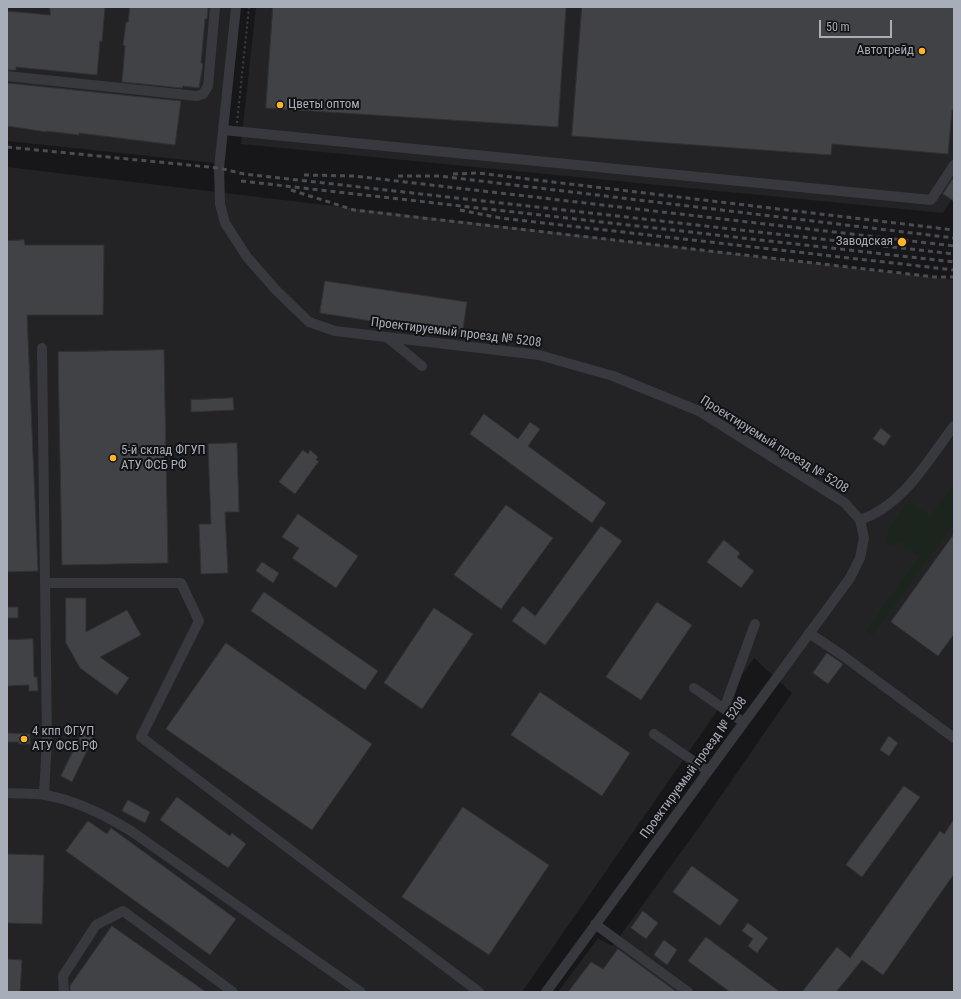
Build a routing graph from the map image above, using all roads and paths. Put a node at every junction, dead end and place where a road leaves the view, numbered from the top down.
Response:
1 (215, 7) edge
2 (236, 7) edge
3 (249, 7) edge
4 (7, 76) edge
5 (223, 130) junction
6 (236, 131) junction
7 (954, 165) edge
8 (388, 338) junction
9 (42, 348) dead end
10 (422, 366) dead end
11 (954, 426) edge
12 (860, 520) junction
13 (45, 583) junction
14 (755, 624) dead end
15 (809, 633) junction
16 (694, 688) dead end
17 (724, 709) junction
18 (743, 722) junction
19 (654, 734) dead end
20 (954, 738) edge
21 (708, 771) junction
22 (7, 793) edge
23 (44, 795) junction
24 (595, 924) junction
25 (64, 992) edge
26 (233, 992) edge
27 (361, 992) edge
28 (479, 992) edge
29 (546, 992) edge
30 (688, 992) edge

1 - 4 street
2 - 5 street, Проектируемый проезд № 5208
3 - 6 path
5 - 6 street
5 - 8 street, Проектируемый проезд № 5208
6 - 7 street
8 - 10 street
8 - 12 street, Проектируемый проезд № 5208
9 - 13 street
11 - 12 street
12 - 15 street, Проектируемый проезд № 5208
13 - 23 street
13 - 28 street
14 - 17 street
15 - 18 street, Проектируемый проезд № 5208
15 - 20 street
16 - 17 street
17 - 18 street
18 - 21 street, Проектируемый проезд № 5208
19 - 21 street
21 - 24 street, Проектируемый проезд № 5208
22 - 23 street
23 - 27 street
24 - 29 street, Проектируемый проезд № 5208
24 - 30 street
25 - 26 street

